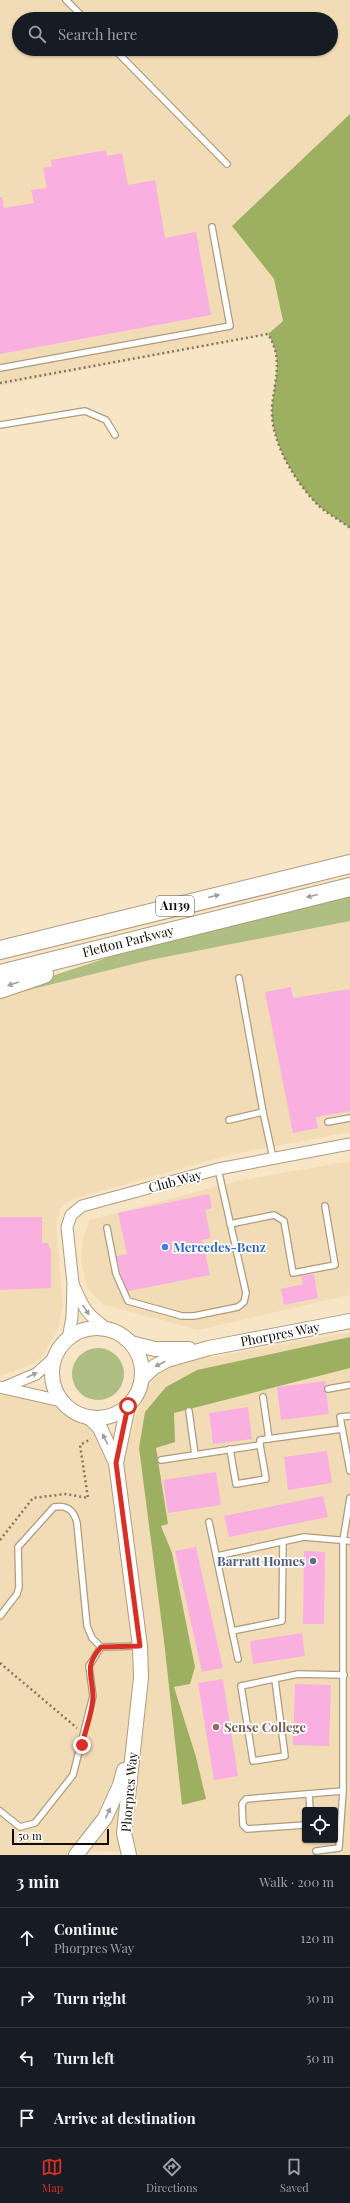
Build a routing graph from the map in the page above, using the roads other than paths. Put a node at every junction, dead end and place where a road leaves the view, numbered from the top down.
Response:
1 (66, 0) edge
2 (78, 12) edge
3 (121, 56) edge
4 (227, 164) dead end
5 (212, 227) dead end
6 (0, 368) edge
7 (0, 425) edge
8 (115, 435) dead end
9 (350, 864) edge
10 (350, 887) edge
11 (163, 909) junction
12 (170, 931) junction
13 (0, 937) edge
14 (0, 950) edge
15 (0, 974) edge
16 (239, 978) dead end
17 (0, 989) edge
18 (263, 1112) junction
19 (350, 1118) edge
20 (229, 1120) dead end
21 (328, 1122) dead end
22 (350, 1144) edge
23 (273, 1158) junction
24 (218, 1169) junction
25 (325, 1206) dead end
26 (230, 1224) junction
27 (107, 1228) dead end
28 (73, 1283) junction
29 (350, 1321) edge
30 (108, 1329) junction
31 (68, 1339) junction
32 (131, 1343) junction
33 (209, 1348) junction
34 (55, 1357) junction
35 (142, 1378) junction
36 (350, 1386) edge
37 (2, 1387) edge
38 (328, 1389) dead end
39 (263, 1397) dead end
40 (61, 1401) junction
41 (128, 1406) junction
42 (188, 1411) dead end
43 (350, 1416) edge
44 (90, 1418) junction
45 (342, 1429) junction
46 (270, 1439) junction
47 (260, 1445) junction
48 (230, 1449) junction
49 (195, 1455) junction
50 (161, 1460) dead end
51 (116, 1463) junction
52 (350, 1471) edge
53 (350, 1498) edge
54 (209, 1522) dead end
55 (343, 1541) junction
56 (350, 1541) edge
57 (283, 1542) junction
58 (217, 1556) junction
59 (0, 1616) edge
60 (232, 1631) junction
61 (140, 1646) junction
62 (101, 1647) junction
63 (238, 1659) dead end
64 (344, 1675) junction
65 (275, 1680) junction
66 (135, 1729) junction
67 (342, 1791) junction
68 (309, 1794) junction
69 (310, 1807) edge
70 (0, 1810) edge
71 (302, 1825) edge
72 (316, 1851) dead end
73 (76, 1855) edge
74 (129, 1855) edge

1 - 2 lane
3 - 4 lane
5 - 6 lane
7 - 8 lane
11 -> 9 highway, Fletton Parkway / A1139
10 -> 12 highway, Fletton Parkway / A1139
11 - 13 highway
11 - 14 highway, Fletton Parkway / A1139
12 - 15 highway, Fletton Parkway / A1139
12 -> 17 highway
16 - 18 lane
18 - 20 lane
18 - 23 lane
19 - 21 lane
22 - 23 street, Club Way
23 - 24 street, Club Way
24 - 26 lane
24 - 28 street, Club Way
25 - 26 lane
26 - 27 lane
28 -> 30 street, Club Way
28 - 31 street, Club Way
29 - 33 street, Phorpres Way
30 - 31 street
30 - 32 street
31 - 34 street
32 - 33 street, Phorpres Way
32 - 35 street
33 -> 35 street, Phorpres Way
37 -> 34 street
34 - 40 street
35 - 41 street
36 - 38 lane
37 - 40 street
39 - 46 lane
40 - 44 street
41 - 44 street
41 - 51 street, Phorpres Way
42 - 49 lane
43 - 45 lane
51 -> 44 street, Phorpres Way
45 - 46 lane
45 - 52 lane
46 - 47 lane
47 - 48 lane
47 - 48 lane
48 - 49 lane
49 - 50 lane
51 - 61 street, Phorpres Way
53 - 55 lane
54 - 58 lane
55 - 56 lane
55 - 57 lane
55 - 64 lane
57 - 58 lane
57 - 60 lane
58 - 60 lane
59 - 62 lane
60 - 63 lane
61 - 62 lane
61 - 66 street, Phorpres Way
62 - 70 lane
64 - 65 lane
64 - 67 lane
65 - 65 lane
73 -> 66 street, Phorpres Way
66 - 74 street, Phorpres Way
67 - 68 lane
67 - 72 lane
68 - 69 lane
68 - 71 lane

